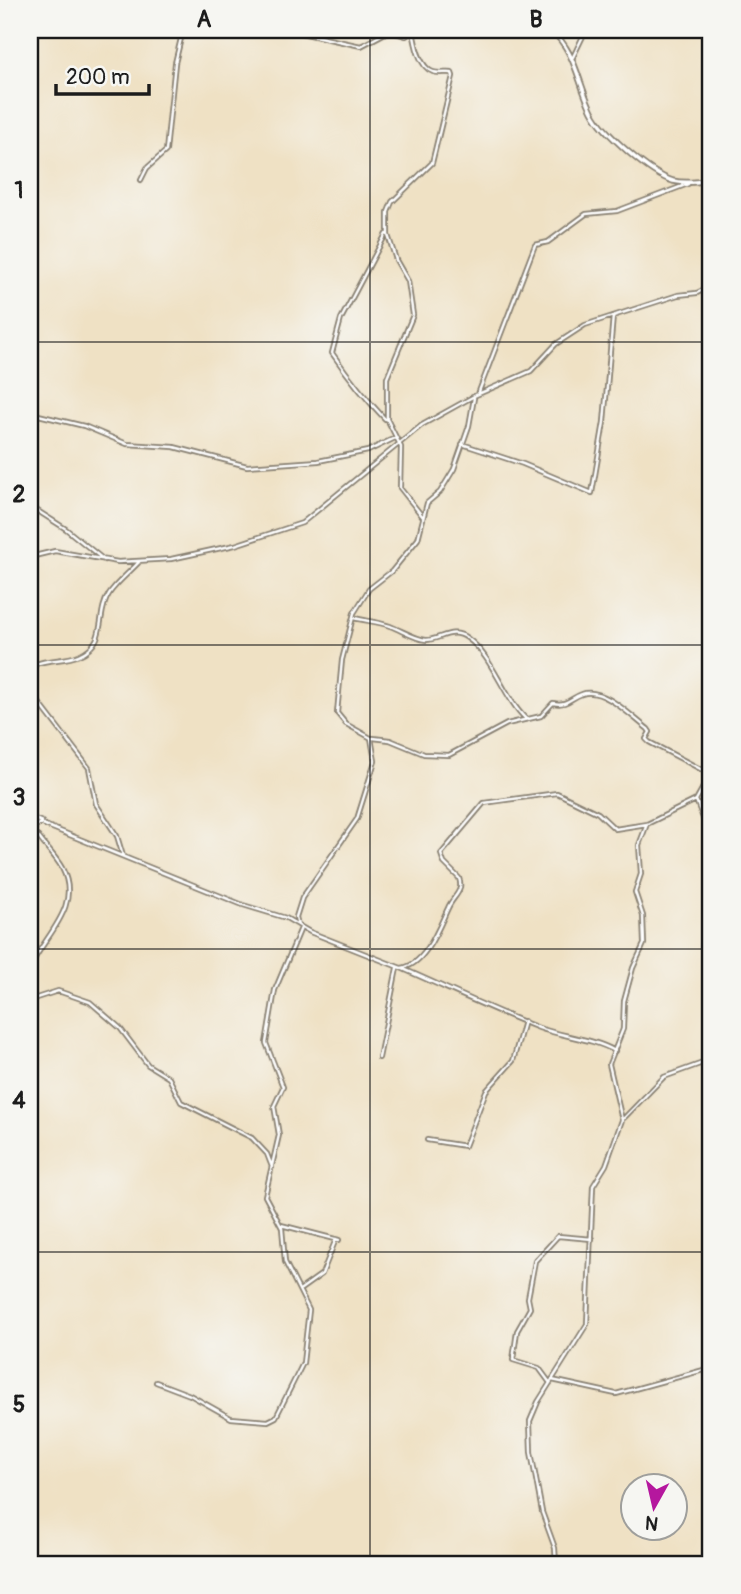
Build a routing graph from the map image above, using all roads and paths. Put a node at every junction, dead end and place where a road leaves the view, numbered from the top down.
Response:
1 (183, 30) edge
2 (288, 30) edge
3 (413, 30) edge
4 (551, 30) edge
5 (586, 30) edge
6 (573, 57) junction
7 (141, 180) dead end
8 (711, 180) edge
9 (691, 182) junction
10 (388, 232) junction
11 (711, 286) edge
12 (613, 316) junction
13 (477, 395) junction
14 (30, 413) edge
15 (388, 421) junction
16 (396, 437) junction
17 (399, 442) junction
18 (462, 444) junction
19 (30, 506) edge
20 (423, 519) junction
21 (30, 557) edge
22 (104, 560) junction
23 (140, 562) junction
24 (352, 617) junction
25 (526, 719) junction
26 (371, 738) junction
27 (711, 774) edge
28 (696, 800) junction
29 (30, 817) edge
30 (45, 823) junction
31 (647, 824) junction
32 (711, 839) edge
33 (123, 856) junction
34 (300, 927) junction
35 (30, 968) edge
36 (399, 968) junction
37 (30, 999) edge
38 (524, 1021) junction
39 (615, 1051) junction
40 (379, 1058) dead end
41 (711, 1060) edge
42 (701, 1063) junction
43 (711, 1067) edge
44 (622, 1120) junction
45 (427, 1140) dead end
46 (273, 1168) junction
47 (281, 1225) junction
48 (592, 1238) junction
49 (301, 1289) junction
50 (711, 1367) edge
51 (551, 1381) junction
52 (156, 1382) dead end
53 (556, 1564) edge

1 - 7 street
2 - 3 street
3 - 10 street
4 - 6 street
5 - 6 street
6 - 9 street
8 - 9 street
9 - 13 street
10 - 15 street
10 - 15 street
11 - 12 street
12 - 13 street
12 - 18 street
13 - 17 street
13 - 18 street
14 - 16 street
15 - 16 street
16 - 17 street
17 - 20 street
17 - 23 street
18 - 20 street
19 - 22 street
20 - 24 street
21 - 22 street
22 - 23 street
23 - 33 street
24 - 25 street
24 - 26 street
25 - 26 street
25 - 27 street
26 - 34 street
27 - 28 street
28 - 31 street
28 - 32 street
29 - 30 street
30 - 33 street
30 - 35 street
31 - 36 street
31 - 39 street
33 - 34 street
34 - 36 street
34 - 46 street
36 - 38 street
36 - 40 street
37 - 46 street
38 - 39 street
38 - 45 street
39 - 44 street
41 - 42 street
42 - 43 street
42 - 44 street
44 - 48 street
46 - 47 street
47 - 49 street
47 - 49 street
48 - 51 street
48 - 51 street
49 - 52 street
50 - 51 street
51 - 53 street

